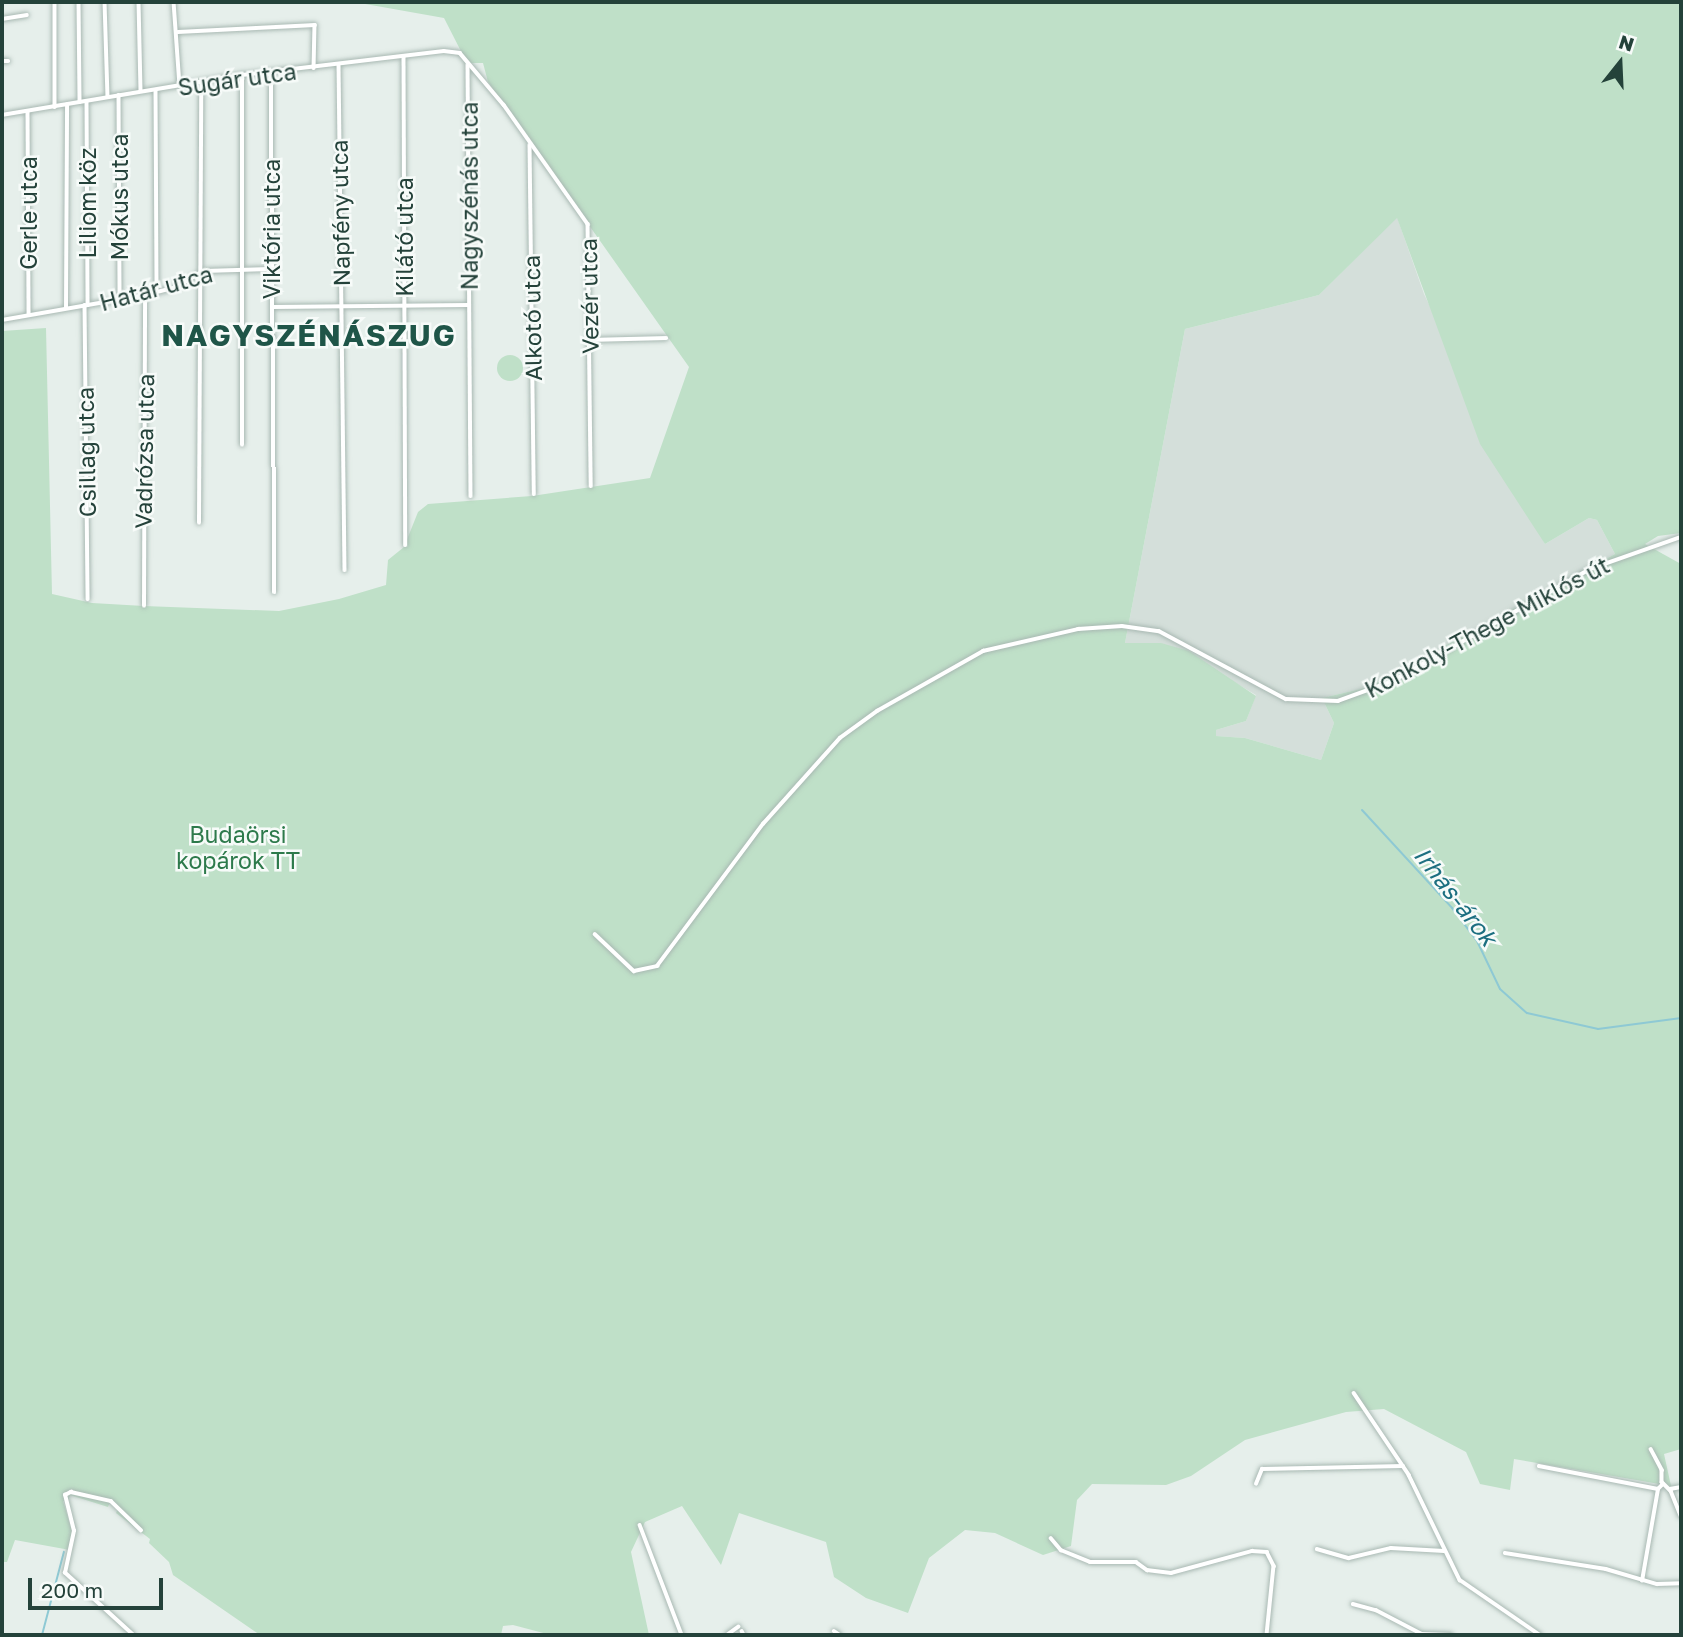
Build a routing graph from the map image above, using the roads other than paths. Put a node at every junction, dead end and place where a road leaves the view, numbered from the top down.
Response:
1 (55, 2) edge
2 (79, 2) edge
3 (105, 2) edge
4 (139, 2) edge
5 (174, 2) edge
6 (27, 15) dead end
7 (2, 19) edge
8 (178, 32) junction
9 (404, 56) junction
10 (2, 61) edge
11 (8, 61) dead end
12 (467, 63) junction
13 (339, 64) junction
14 (314, 68) junction
15 (242, 75) junction
16 (271, 75) junction
17 (201, 82) junction
18 (180, 86) junction
19 (156, 90) junction
20 (141, 91) junction
21 (119, 95) junction
22 (108, 97) junction
23 (86, 101) junction
24 (80, 102) junction
25 (67, 105) junction
26 (55, 107) junction
27 (28, 111) junction
28 (2, 115) edge
29 (530, 143) junction
30 (270, 269) junction
31 (243, 270) junction
32 (201, 272) junction
33 (157, 291) junction
34 (145, 295) junction
35 (120, 298) junction
36 (86, 305) junction
37 (470, 305) junction
38 (404, 306) junction
39 (272, 307) junction
40 (341, 307) junction
41 (66, 308) junction
42 (29, 315) junction
43 (2, 320) edge
44 (666, 338) dead end
45 (590, 340) junction
46 (242, 445) dead end
47 (591, 486) dead end
48 (534, 494) dead end
49 (471, 496) dead end
50 (199, 523) dead end
51 (1681, 537) edge
52 (406, 545) dead end
53 (345, 570) dead end
54 (275, 592) dead end
55 (88, 599) dead end
56 (144, 606) dead end
57 (595, 934) dead end
58 (1354, 1393) dead end
59 (1651, 1449) dead end
60 (1403, 1465) junction
61 (1539, 1466) dead end
62 (1662, 1484) junction
63 (1256, 1485) dead end
64 (1681, 1487) edge
65 (1658, 1489) junction
66 (1670, 1489) junction
67 (1681, 1516) edge
68 (640, 1525) dead end
69 (141, 1530) dead end
70 (1051, 1538) dead end
71 (1317, 1549) dead end
72 (1444, 1551) junction
73 (1505, 1553) dead end
74 (1642, 1581) junction
75 (1681, 1583) edge
76 (1353, 1604) dead end
77 (741, 1631) edge
78 (834, 1631) dead end
79 (134, 1635) edge
80 (682, 1635) edge
81 (727, 1635) edge
82 (840, 1635) edge
83 (1267, 1635) edge
84 (1420, 1635) edge
85 (1451, 1635) edge
86 (1540, 1635) edge

1 - 26 street
2 - 24 street
3 - 22 street
4 - 20 street
5 - 8 street
6 - 7 street
8 - 14 street
8 - 18 street
9 - 12 street, Sugár utca
9 - 13 street, Sugár utca
9 - 38 street, Kilátó utca
10 - 11 street
12 - 29 street, Vezér utca
12 - 37 street, Nagyszénás utca
13 - 14 street, Sugár utca
13 - 40 street, Napfény utca
14 - 16 street, Sugár utca
15 - 16 street, Sugár utca
15 - 17 street, Sugár utca
15 - 31 street
16 - 30 street, Viktória utca
17 - 18 street, Sugár utca
17 - 32 street
18 - 19 street, Sugár utca
19 - 20 street, Sugár utca
19 - 33 street
20 - 21 street, Sugár utca
21 - 22 street, Sugár utca
21 - 35 street, Mókus utca
22 - 23 street, Sugár utca
23 - 24 street, Sugár utca
23 - 36 street, Liliom köz
24 - 25 street, Sugár utca
25 - 26 street, Sugár utca
25 - 41 street
26 - 27 street, Sugár utca
27 - 28 street, Sugár utca
27 - 42 street, Gerle utca
29 - 45 street, Vezér utca
29 - 48 street, Alkotó utca
30 - 31 street, Határ utca
30 - 39 street, Viktória utca
31 - 32 street, Határ utca
31 - 46 street
32 - 33 street, Határ utca
32 - 50 street
33 - 34 street, Határ utca
34 - 35 street, Határ utca
34 - 56 street, Vadrózsa utca
35 - 36 street, Határ utca
36 - 41 street, Határ utca
36 - 55 street, Csillag utca
37 - 38 street
37 - 49 street, Nagyszénás utca
38 - 40 street
38 - 52 street, Kilátó utca
39 - 40 street
39 - 54 street, Viktória utca
40 - 53 street, Napfény utca
41 - 42 street, Határ utca
42 - 43 street, Határ utca
44 - 45 street
45 - 47 street, Vezér utca
51 - 57 street, Konkoly-Thege Miklós út
58 - 60 street
59 - 62 street
60 - 63 street
60 - 72 street
61 - 65 street
62 - 65 street
62 - 66 street
64 - 66 street
65 - 74 street
66 - 67 street
68 - 80 street
69 - 79 street
70 - 83 street
71 - 72 street
72 - 86 street
73 - 74 street
74 - 75 street
76 - 84 street
77 - 81 street
78 - 82 street
84 - 85 street

